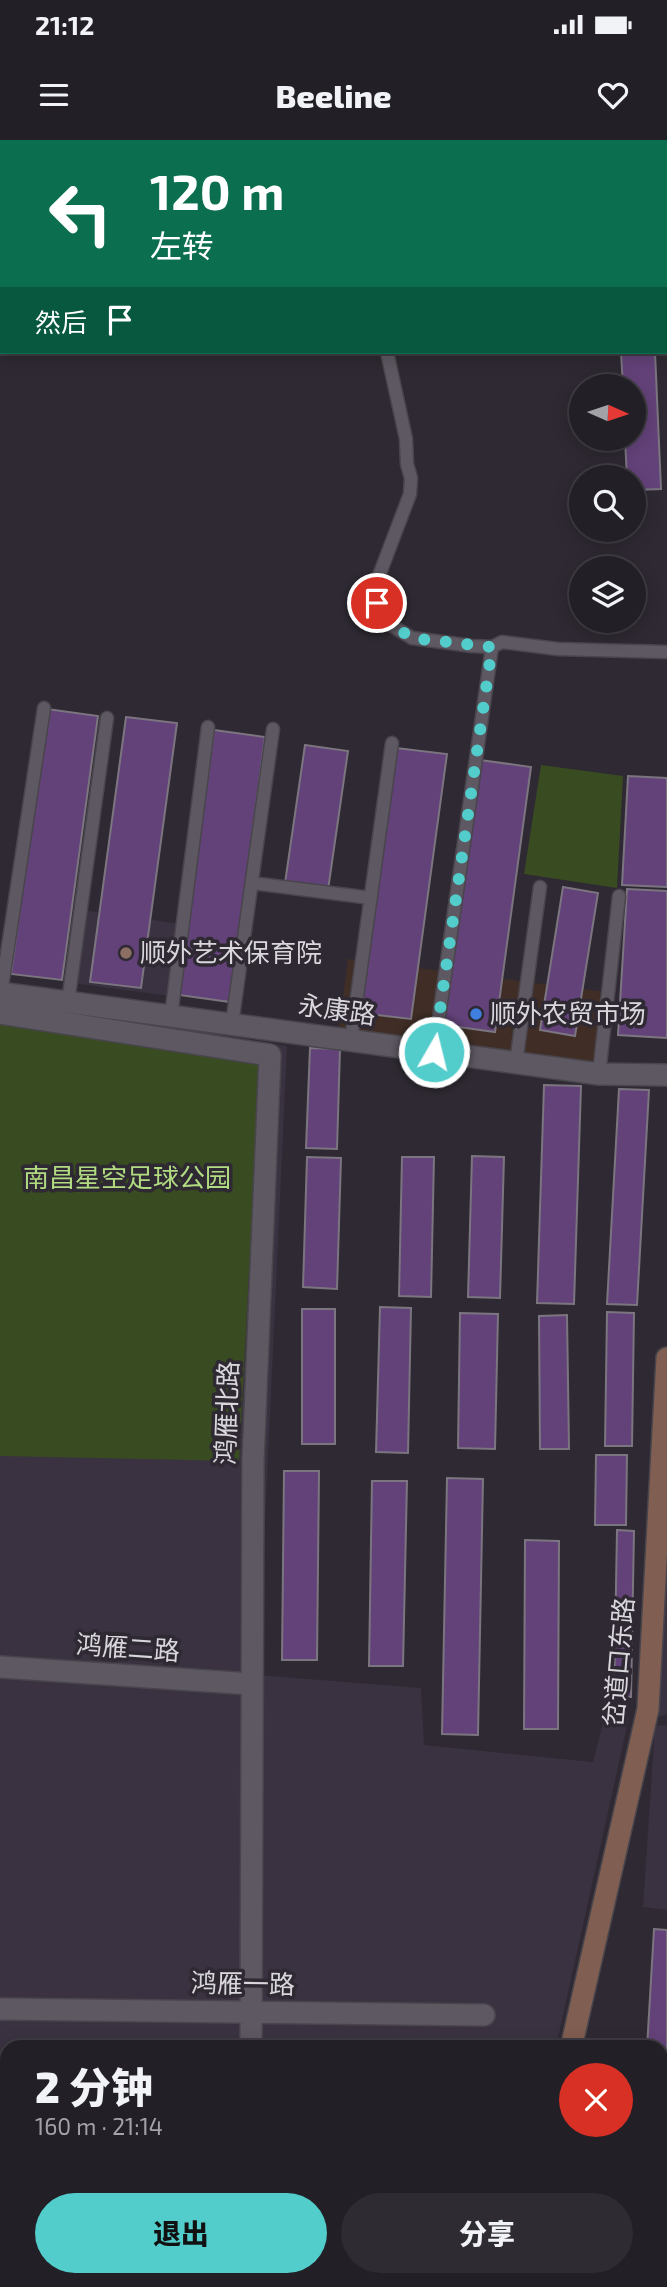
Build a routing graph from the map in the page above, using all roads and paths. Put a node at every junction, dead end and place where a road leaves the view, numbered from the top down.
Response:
1 (387, 354) edge
2 (492, 647) junction
3 (667, 652) edge
4 (44, 708) dead end
5 (107, 718) dead end
6 (208, 727) dead end
7 (273, 729) dead end
8 (392, 743) dead end
9 (252, 883) junction
10 (540, 887) dead end
11 (619, 896) dead end
12 (371, 898) junction
13 (0, 993) edge
14 (68, 1002) junction
15 (0, 1013) edge
16 (171, 1016) junction
17 (232, 1024) junction
18 (351, 1040) junction
19 (434, 1052) junction
20 (516, 1063) junction
21 (599, 1074) junction
22 (667, 1075) edge
23 (667, 1358) edge
24 (0, 1667) edge
25 (252, 1684) junction
26 (0, 2009) edge
27 (251, 2012) junction
28 (485, 2015) dead end
29 (251, 2040) edge
30 (573, 2040) edge

1 - 2 lane
2 - 3 lane
2 - 19 lane
4 - 13 lane
5 - 14 lane
6 - 16 lane
7 - 9 lane
8 - 12 lane
9 - 12 lane
9 - 17 lane
10 - 20 lane
11 - 21 lane
12 - 18 lane
13 - 14 street, 永康路
14 - 16 street, 永康路
15 - 25 street, 鸿雁北路
16 - 17 street, 永康路
17 - 18 street, 永康路
18 - 19 street, 永康路
19 - 20 street, 永康路
20 - 21 street, 永康路
21 - 22 street, 永康路
23 - 30 street, 岔道口东路
24 - 25 street, 鸿雁二路
25 - 27 street, 鸿雁北路
26 - 27 street, 鸿雁一路
27 - 28 street, 鸿雁一路
27 - 29 street, 鸿雁北路

